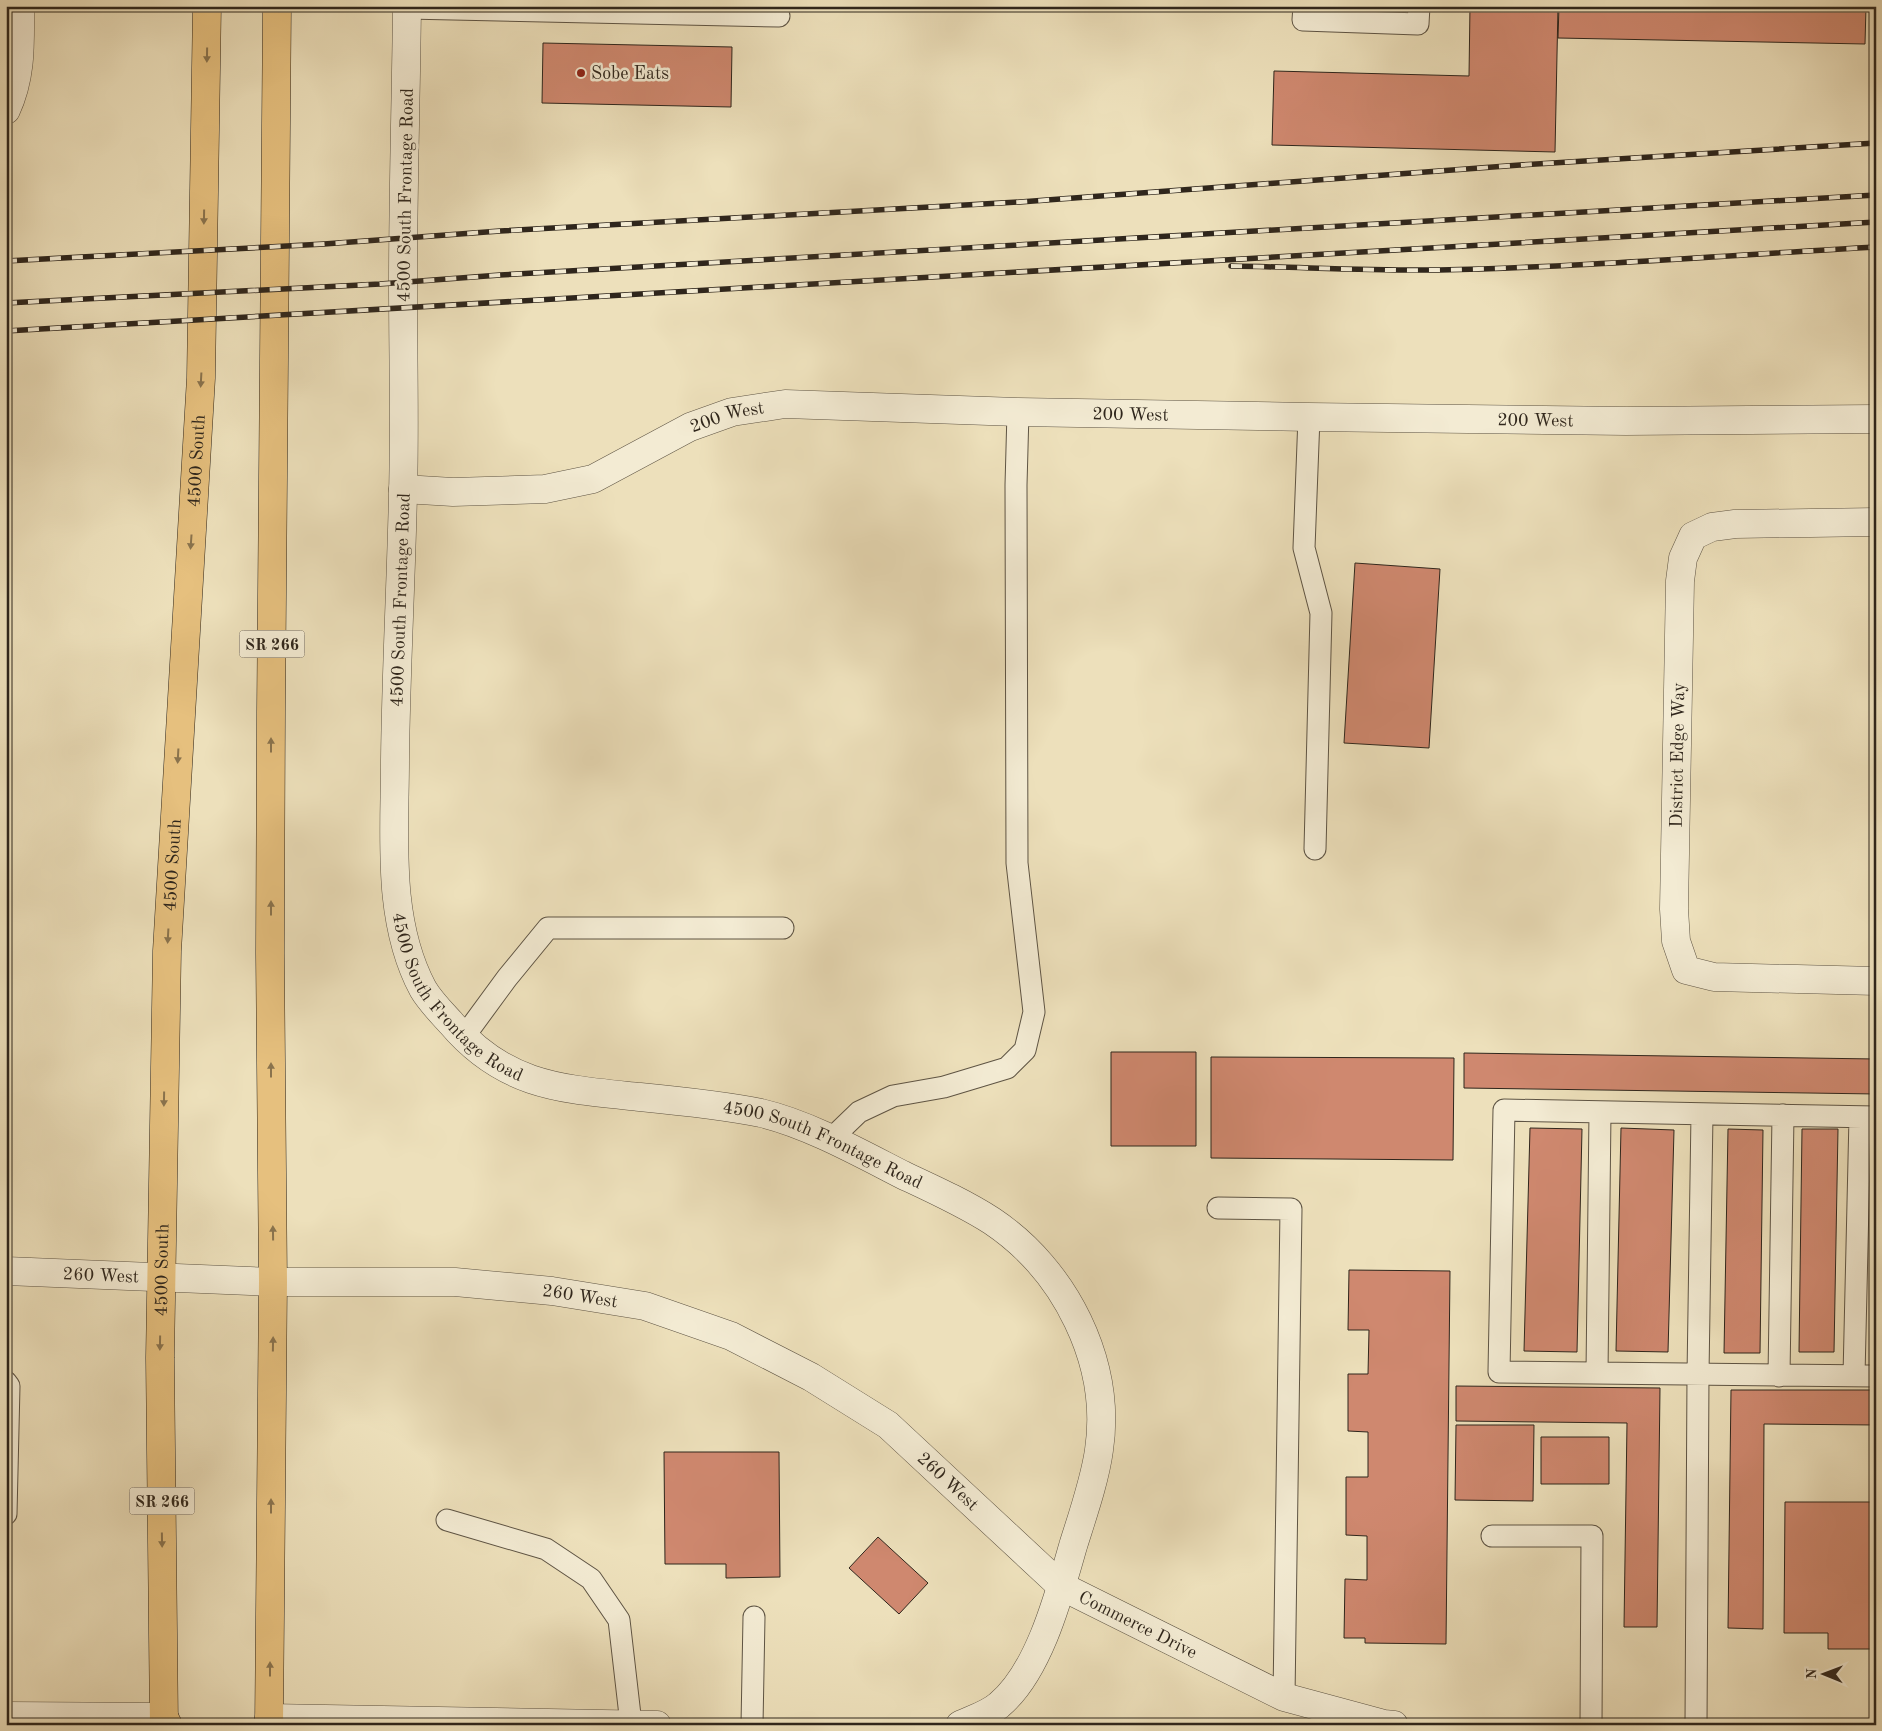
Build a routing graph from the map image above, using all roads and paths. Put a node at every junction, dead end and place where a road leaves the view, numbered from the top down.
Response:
1 (20, 6) edge
2 (208, 6) edge
3 (277, 6) edge
4 (1304, 6) edge
5 (1419, 6) edge
6 (407, 7) edge
7 (779, 16) dead end
8 (6, 110) edge
9 (1018, 412) junction
10 (1309, 417) junction
11 (1876, 419) edge
12 (403, 489) junction
13 (1876, 522) edge
14 (1315, 849) dead end
15 (783, 928) dead end
16 (1876, 981) edge
17 (463, 1038) junction
18 (1600, 1112) junction
19 (1702, 1114) junction
20 (1783, 1115) junction
21 (1868, 1117) edge
22 (831, 1139) junction
23 (1218, 1208) dead end
24 (6, 1272) edge
25 (161, 1277) junction
26 (273, 1282) junction
27 (1597, 1374) junction
28 (1698, 1375) junction
29 (1779, 1376) junction
30 (1854, 1376) junction
31 (1876, 1376) edge
32 (8, 1384) edge
33 (6, 1514) edge
34 (447, 1520) dead end
35 (1492, 1536) dead end
36 (1061, 1586) junction
37 (754, 1616) dead end
38 (1284, 1696) junction
39 (6, 1716) edge
40 (269, 1721) edge
41 (165, 1722) edge
42 (644, 1724) edge
43 (752, 1725) edge
44 (960, 1725) edge
45 (1385, 1725) edge
46 (1591, 1725) edge
47 (1696, 1725) edge

1 - 8 street
2 -> 25 main road, 4500 South / SR 266
26 -> 3 main road, SR 266
4 - 5 lane
6 - 7 lane
6 - 12 street, 4500 South Frontage Road
9 - 10 street, 200 West
9 - 12 street, 200 West
9 - 22 lane
10 - 11 street, 200 West
10 - 14 lane
12 - 17 street, 4500 South Frontage Road
13 - 16 street, District Edge Way
15 - 17 lane
17 - 22 street, 4500 South Frontage Road
18 - 19 lane
18 - 27 lane
18 - 27 lane
19 - 20 lane
19 - 28 lane
20 - 21 lane
20 - 29 lane
21 - 30 lane
22 - 36 street, 4500 South Frontage Road
23 - 38 lane
24 - 25 street, 260 West
25 - 26 street, 260 West
25 -> 41 main road, 4500 South / SR 266
26 - 36 street, 260 West
40 -> 26 main road, SR 266
27 - 28 lane
28 - 29 lane
28 - 47 lane
29 - 30 lane
30 - 31 lane
32 - 33 lane
34 - 42 lane
35 - 46 lane
36 - 38 street, Commerce Drive
36 - 44 street, Commerce Drive
37 - 43 lane
38 - 45 street, Commerce Drive
39 - 41 street
40 - 42 street

